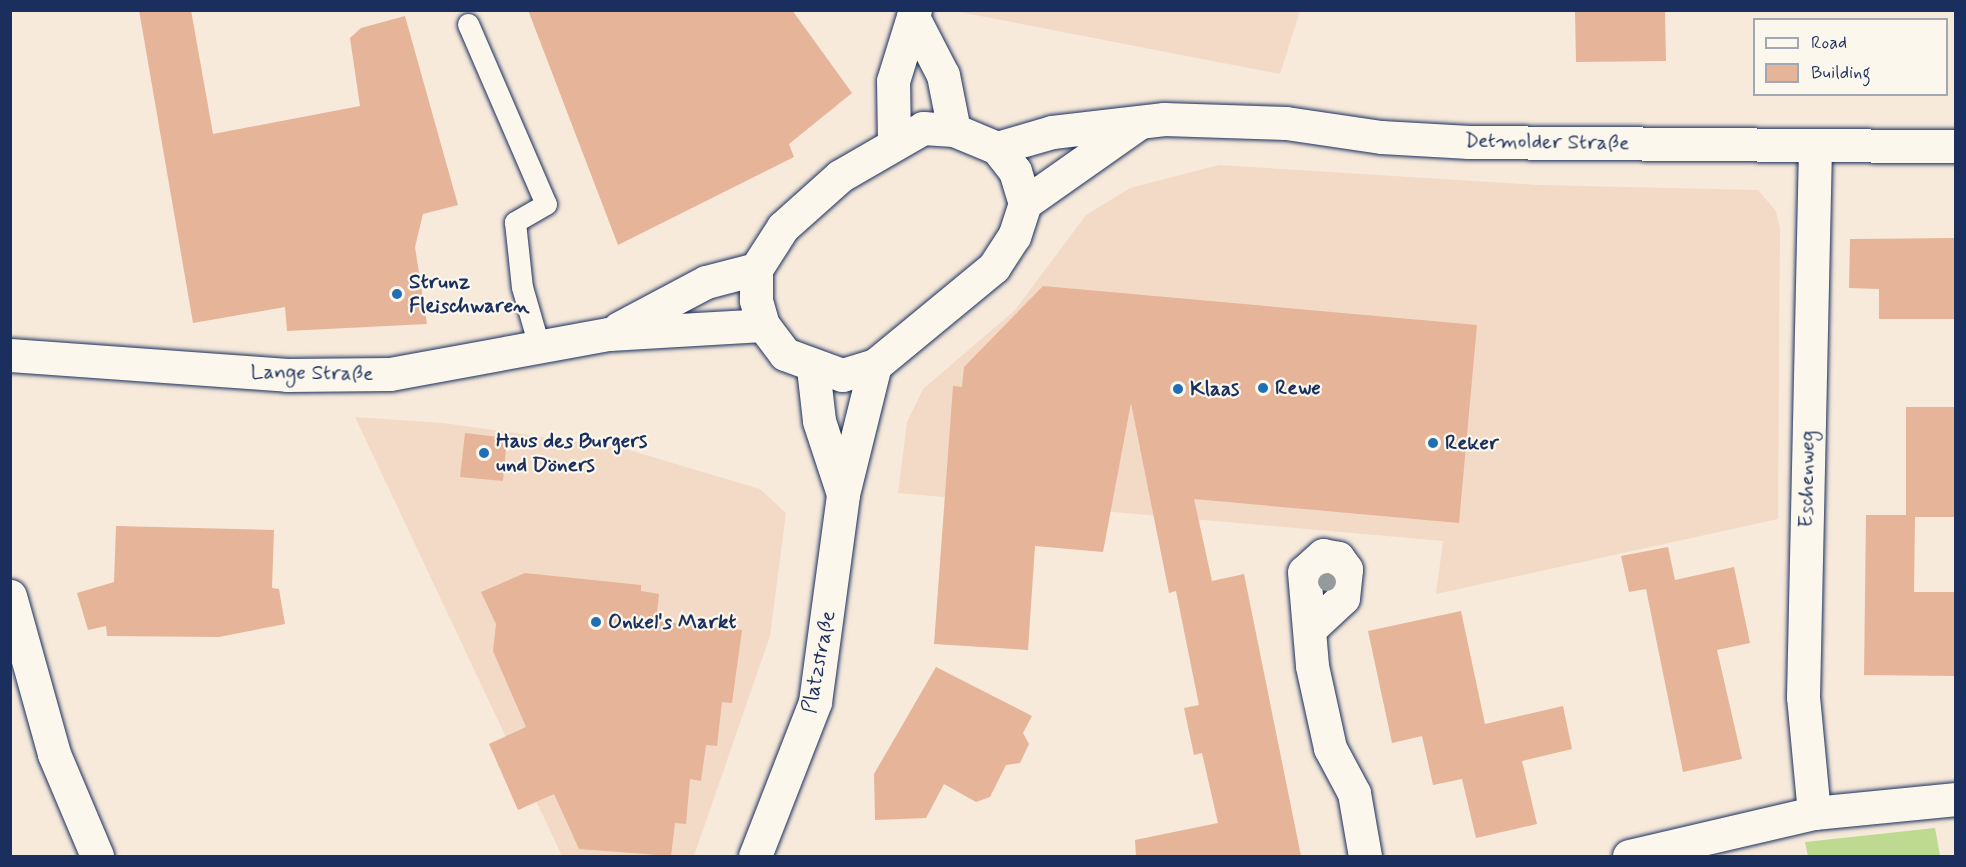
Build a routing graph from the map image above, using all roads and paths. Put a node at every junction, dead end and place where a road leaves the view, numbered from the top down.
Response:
1 (914, 14) edge
2 (468, 24) dead end
3 (1140, 122) junction
4 (954, 130) junction
5 (894, 142) junction
6 (1815, 145) junction
7 (1956, 146) edge
8 (997, 148) junction
9 (1025, 203) junction
10 (756, 269) junction
11 (763, 325) junction
12 (609, 334) junction
13 (539, 346) junction
14 (10, 355) edge
15 (875, 365) junction
16 (813, 368) junction
17 (843, 494) junction
18 (10, 596) edge
19 (1313, 626) dead end
20 (1956, 799) edge
21 (1814, 813) junction
22 (97, 856) edge
23 (754, 856) edge
24 (1365, 856) edge
25 (1629, 856) edge

1 - 4 main road
1 - 5 main road
2 - 13 lane
3 - 6 main road, Detmolder Straße
3 - 8 main road, Detmolder Straße
3 - 9 main road
4 - 5 main road
4 - 8 main road
5 - 10 main road
6 - 7 main road, Detmolder Straße
6 - 21 main road, Eschenweg
8 - 9 main road
9 - 15 main road
10 - 11 main road
10 - 12 main road, Lange Straße
11 - 12 main road, Lange Straße
11 - 16 main road
12 - 13 main road, Lange Straße
13 - 14 main road, Lange Straße
15 - 16 main road
15 - 17 main road, Platzstraße
16 - 17 main road, Platzstraße
17 - 23 main road, Platzstraße
18 - 22 main road
19 - 24 main road
20 - 21 main road
21 - 25 main road

